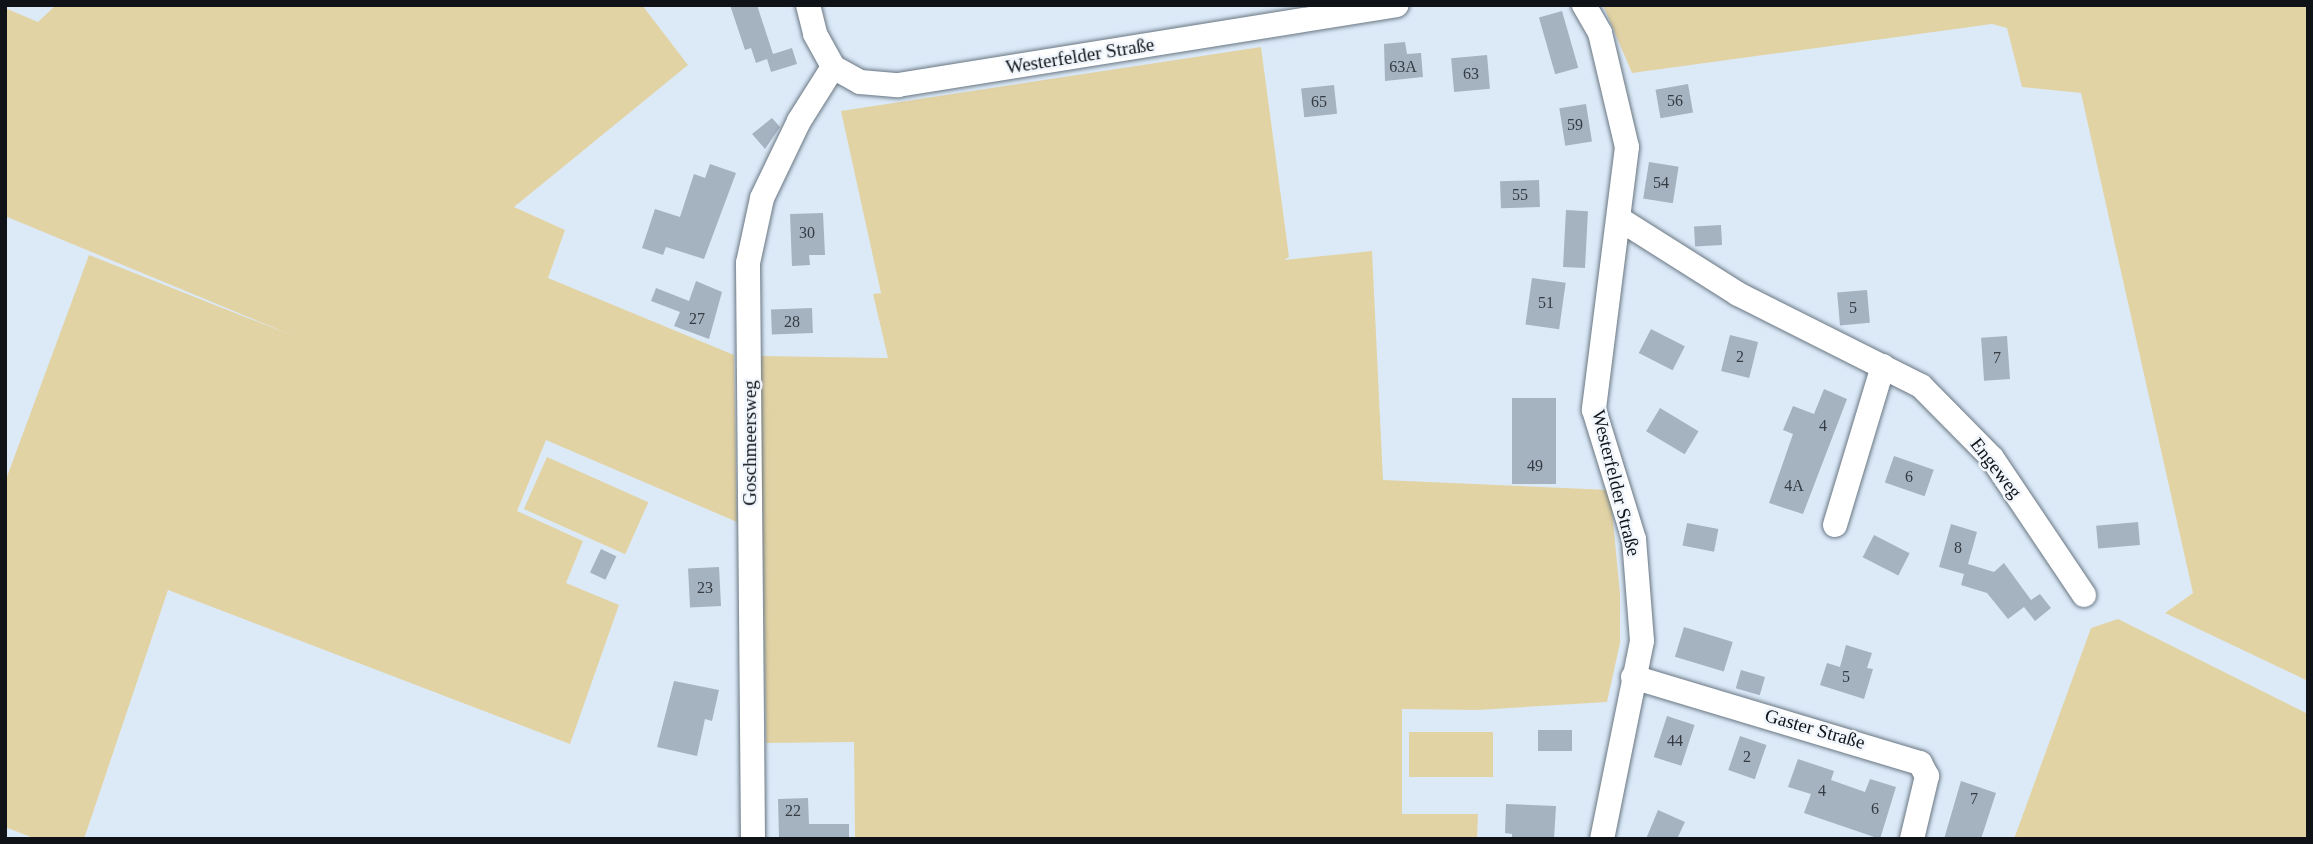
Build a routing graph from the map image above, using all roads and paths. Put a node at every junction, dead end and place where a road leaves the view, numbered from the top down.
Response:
1 (808, 5) edge
2 (1396, 5) edge
3 (1584, 5) edge
4 (833, 67) junction
5 (1621, 220) junction
6 (1883, 366) junction
7 (1835, 524) dead end
8 (2084, 595) dead end
9 (1633, 677) junction
10 (753, 839) edge
11 (1602, 839) edge
12 (1912, 839) edge

1 - 4 street
2 - 4 street, Westerfelder Straße
3 - 5 street, Westerfelder Straße
4 - 10 street, Goschmeersweg
5 - 6 street, Engeweg
5 - 9 street, Westerfelder Straße
6 - 7 street
6 - 8 street, Engeweg
9 - 11 street, Westerfelder Straße
9 - 12 street, Gaster Straße

